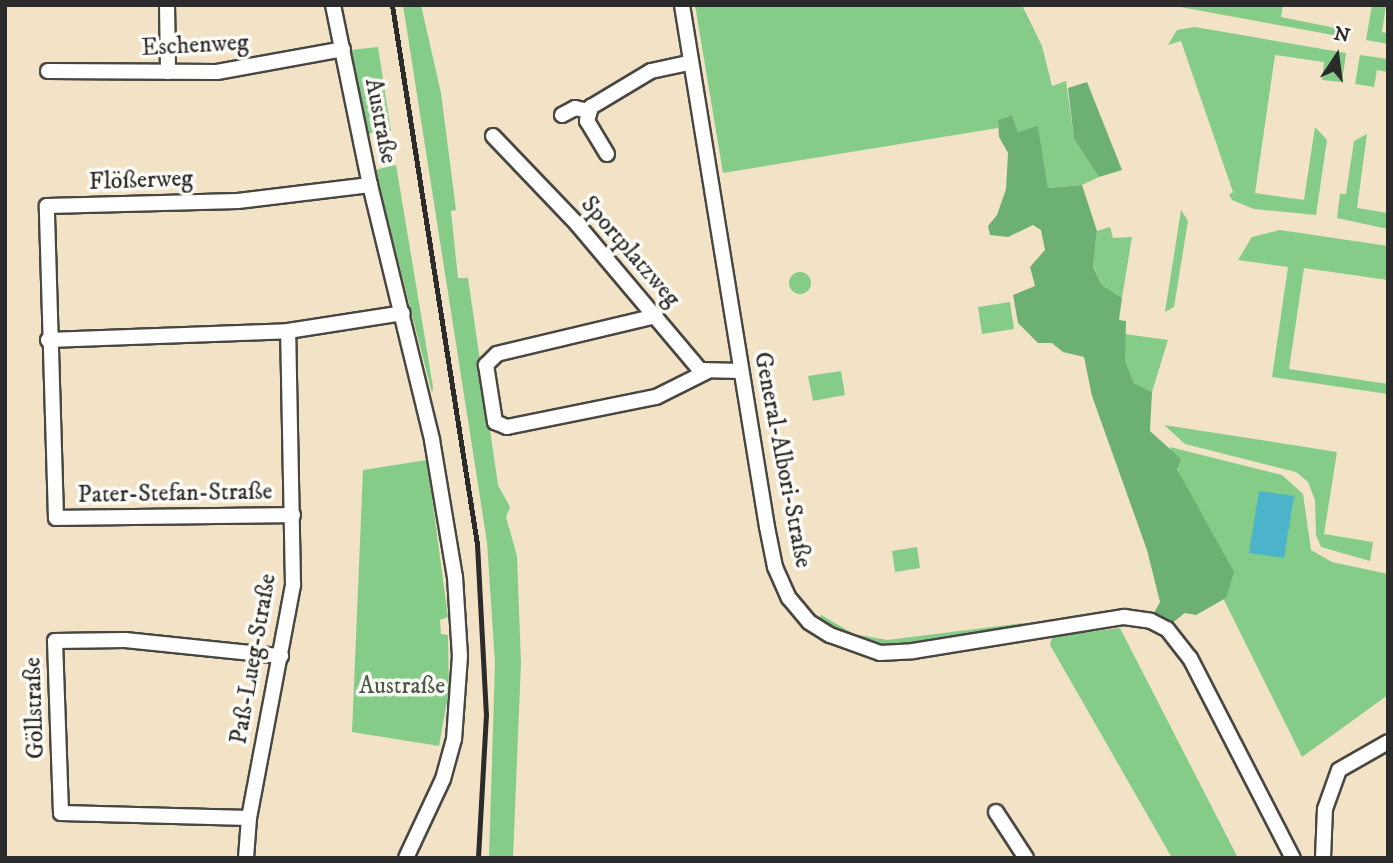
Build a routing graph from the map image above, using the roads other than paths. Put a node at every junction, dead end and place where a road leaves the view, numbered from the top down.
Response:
1 (167, 5) edge
2 (333, 5) edge
3 (682, 5) edge
4 (343, 49) junction
5 (690, 62) junction
6 (48, 71) dead end
7 (168, 72) junction
8 (588, 111) junction
9 (562, 115) dead end
10 (493, 136) dead end
11 (607, 154) dead end
12 (370, 185) junction
13 (403, 313) junction
14 (656, 316) junction
15 (288, 331) junction
16 (48, 340) junction
17 (706, 372) junction
18 (741, 372) junction
19 (293, 515) junction
20 (281, 656) junction
21 (1388, 741) edge
22 (996, 812) dead end
23 (249, 818) junction
24 (246, 858) edge
25 (407, 858) edge
26 (1026, 858) edge
27 (1293, 858) edge
28 (1323, 858) edge

1 - 7 street
2 - 4 street, Austraße
3 - 5 street, General-Albori-Straße
4 - 7 street, Eschenweg
4 - 12 street, Austraße
5 - 8 street
5 - 18 street, General-Albori-Straße
6 - 7 street, Eschenweg
8 - 9 street
8 - 11 street
10 - 14 street, Sportplatzweg
12 - 13 street, Austraße
12 - 16 street, Flößerweg
13 - 15 street
13 - 25 street, Austraße
14 - 17 street, Sportplatzweg
14 - 17 street
15 - 16 street
15 - 19 street, Paß-Lueg-Straße
16 - 19 street, Pater-Stefan-Straße
17 - 18 street
18 - 27 street, General-Albori-Straße
19 - 20 street, Paß-Lueg-Straße
20 - 23 street, Paß-Lueg-Straße
20 - 23 street, Göllstraße
21 - 28 street
22 - 26 street
23 - 24 street, Paß-Lueg-Straße

